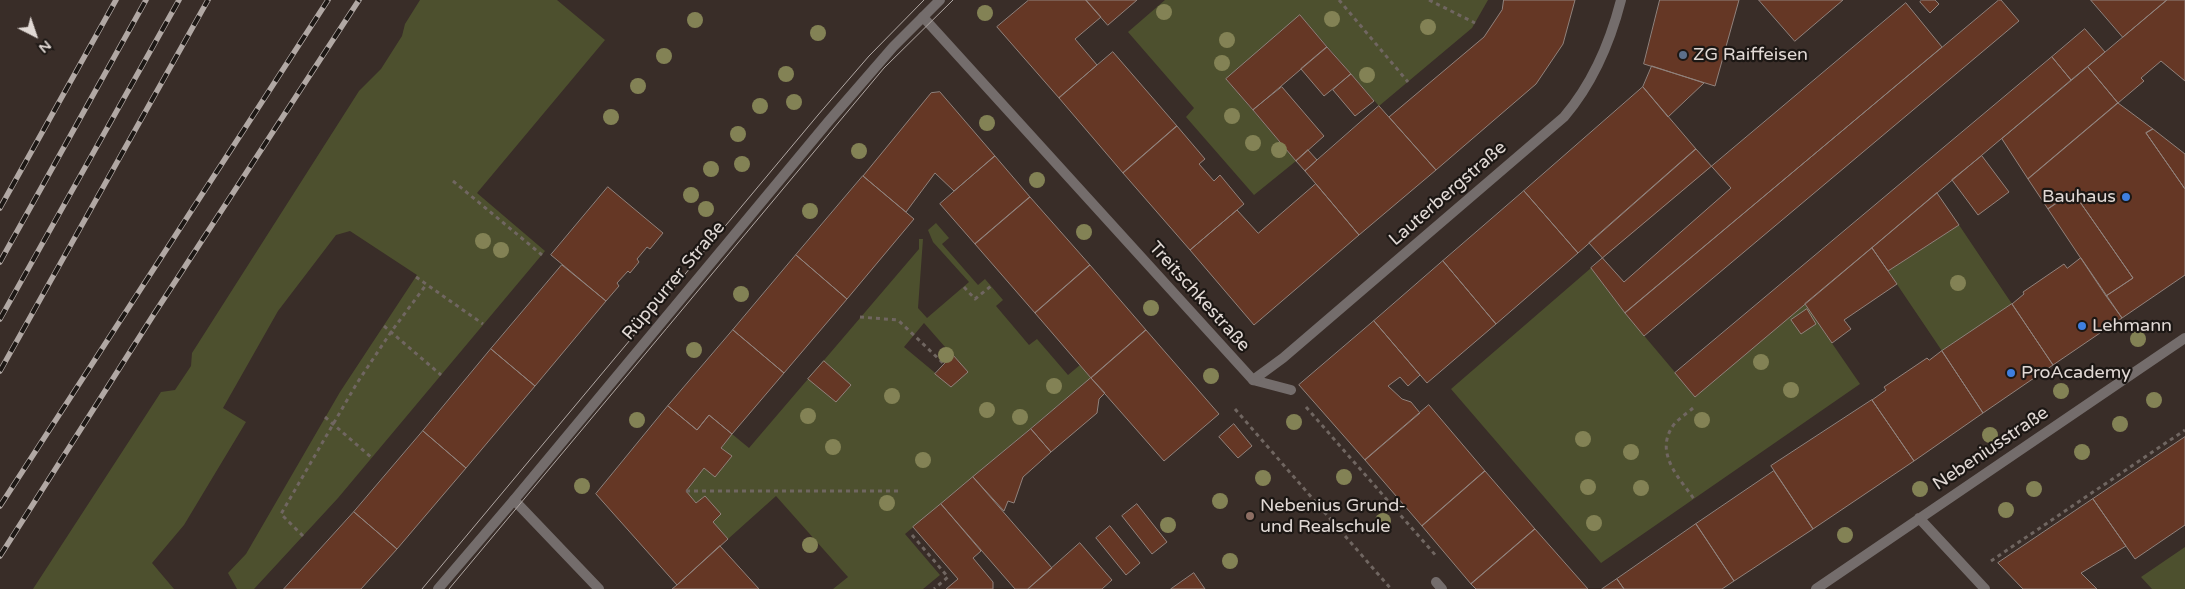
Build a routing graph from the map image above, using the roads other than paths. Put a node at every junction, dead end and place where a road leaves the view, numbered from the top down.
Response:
1 (940, 0) edge
2 (1621, 0) edge
3 (923, 17) junction
4 (2185, 338) edge
5 (1253, 380) junction
6 (1292, 390) road end
7 (514, 500) junction
8 (1919, 518) junction
9 (438, 589) edge
10 (599, 589) edge
11 (1816, 589) edge
12 (1984, 589) edge

1 - 3 street, Rüppurrer Straße
2 - 5 street, Lauterbergstraße
3 - 5 street, Treitschkestraße
3 - 7 street, Rüppurrer Straße
4 - 8 street, Nebeniusstraße
5 - 6 street
7 - 9 street, Rüppurrer Straße
7 - 10 street
8 - 11 street, Nebeniusstraße
8 - 12 street

